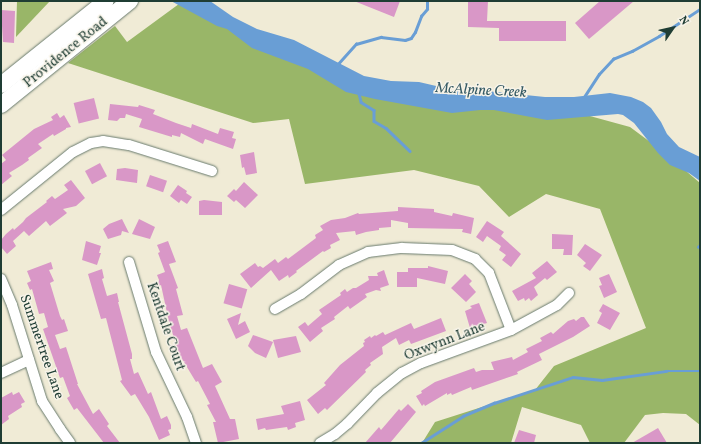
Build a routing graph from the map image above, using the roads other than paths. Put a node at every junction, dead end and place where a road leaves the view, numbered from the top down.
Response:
1 (106, 1) edge
2 (125, 6) edge
3 (1, 85) edge
4 (1, 105) edge
5 (212, 171) dead end
6 (1, 210) edge
7 (129, 262) dead end
8 (1, 279) edge
9 (569, 293) dead end
10 (275, 309) dead end
11 (511, 330) junction
12 (29, 360) junction
13 (1, 373) edge
14 (70, 443) edge
15 (196, 443) edge
16 (320, 443) edge

1 - 3 main road, Providence Road
2 - 4 main road, Providence Road
5 - 6 street
7 - 15 street, Kentdale Court
8 - 12 street, Summertree Lane
9 - 11 street, Oxwynn Lane
10 - 11 street
11 - 16 street, Oxwynn Lane
12 - 13 street
12 - 14 street, Summertree Lane

